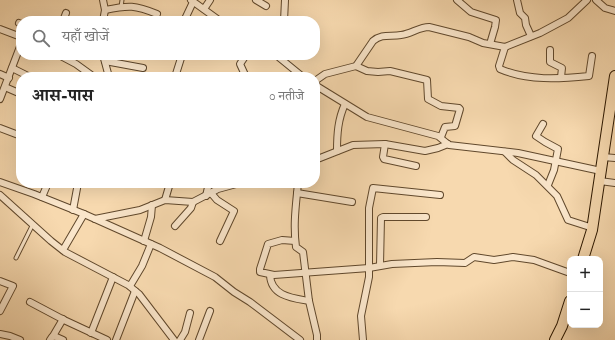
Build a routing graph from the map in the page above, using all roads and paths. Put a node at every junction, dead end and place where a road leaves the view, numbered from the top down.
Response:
1 (103, 0) edge
2 (210, 0) edge
3 (256, 0) edge
4 (285, 0) edge
5 (457, 0) edge
6 (517, 0) edge
7 (587, 0) edge
8 (596, 0) edge
9 (192, 1) edge
10 (122, 3) edge
11 (266, 6) dead end
12 (105, 10) junction
13 (204, 10) junction
14 (615, 11) edge
15 (66, 13) dead end
16 (157, 14) dead end
17 (65, 16) edge
18 (104, 16) edge
19 (186, 16) edge
20 (213, 16) edge
21 (284, 16) edge
22 (0, 28) edge
23 (16, 35) edge
24 (531, 36) junction
25 (490, 44) junction
26 (505, 47) junction
27 (550, 50) dead end
28 (592, 56) dead end
29 (16, 57) edge
30 (68, 60) edge
31 (105, 60) edge
32 (112, 60) edge
33 (180, 60) edge
34 (243, 60) edge
35 (283, 60) edge
36 (356, 66) junction
37 (12, 68) junction
38 (143, 68) dead end
39 (20, 72) edge
40 (87, 72) edge
41 (108, 72) edge
42 (177, 72) edge
43 (244, 72) edge
44 (297, 72) edge
45 (0, 74) edge
46 (615, 76) edge
47 (9, 78) junction
48 (320, 78) edge
49 (561, 78) junction
50 (5, 87) junction
51 (320, 88) edge
52 (16, 92) edge
53 (0, 99) edge
54 (345, 104) junction
55 (543, 124) dead end
56 (0, 129) edge
57 (16, 134) edge
58 (441, 137) junction
59 (385, 144) junction
60 (448, 144) junction
61 (337, 151) junction
62 (505, 152) junction
63 (603, 156) junction
64 (320, 158) edge
65 (615, 158) edge
66 (556, 161) junction
67 (416, 166) dead end
68 (600, 176) junction
69 (0, 182) edge
70 (615, 183) edge
71 (548, 185) junction
72 (16, 188) edge
73 (17, 188) edge
74 (46, 188) edge
75 (77, 188) edge
76 (169, 188) edge
77 (208, 188) edge
78 (221, 188) edge
79 (298, 188) edge
80 (297, 193) junction
81 (208, 194) junction
82 (0, 195) edge
83 (440, 195) dead end
84 (42, 197) junction
85 (165, 200) junction
86 (193, 202) junction
87 (352, 202) dead end
88 (152, 205) junction
89 (73, 210) junction
90 (84, 214) junction
91 (426, 218) dead end
92 (95, 219) junction
93 (33, 224) junction
94 (175, 226) dead end
95 (593, 228) junction
96 (295, 240) junction
97 (144, 241) junction
98 (220, 242) dead end
99 (151, 244) junction
100 (63, 250) junction
101 (584, 256) edge
102 (16, 258) dead end
103 (380, 265) junction
104 (369, 268) junction
105 (305, 272) junction
106 (567, 272) edge
107 (270, 275) junction
108 (113, 277) junction
109 (0, 281) edge
110 (130, 286) junction
111 (135, 291) junction
112 (308, 301) junction
113 (30, 302) dead end
114 (567, 310) edge
115 (0, 311) edge
116 (210, 311) dead end
117 (190, 313) dead end
118 (63, 320) junction
119 (91, 333) junction
120 (0, 334) edge
121 (52, 338) edge
122 (20, 340) edge
123 (63, 340) edge
124 (107, 340) edge
125 (116, 340) edge
126 (174, 340) edge
127 (180, 340) edge
128 (199, 340) edge
129 (300, 340) edge
130 (317, 340) edge
131 (363, 340) edge
132 (555, 340) edge

1 - 12 street
2 - 13 street
3 - 11 street
4 - 21 street
5 - 25 street
6 - 24 street
7 - 24 street
8 - 14 street
9 - 13 street
9 - 19 street
10 - 12 street
10 - 16 street
12 - 18 street
13 - 20 street
15 - 17 street
22 - 23 street
24 - 26 street
25 - 26 street
25 - 36 street
26 - 49 street
27 - 49 street
28 - 49 street
29 - 37 street
30 - 40 street
31 - 41 street
32 - 38 street
33 - 42 street
34 - 43 street
35 - 44 street
36 - 48 street
36 - 58 street
37 - 39 street
37 - 47 street
45 - 47 street
46 - 63 main road
47 - 50 street
50 - 52 street
50 - 53 street
51 - 54 street
54 - 58 street
54 - 61 street
55 - 66 street
56 - 57 street
58 - 60 street
59 - 60 street
59 - 61 street
59 - 67 street
60 - 62 street
61 - 64 street
62 - 66 street
62 - 71 street
63 - 65 street
63 - 68 main road
66 - 68 street
66 - 71 street
68 - 70 street
68 - 95 main road
69 - 72 street
71 - 95 street
73 - 84 street
74 - 84 street
75 - 89 street
76 - 85 street
77 - 81 street
78 - 81 street
79 - 80 street
80 - 87 street
80 - 96 street
81 - 86 street
81 - 98 street
82 - 93 street
83 - 104 street
84 - 89 street
85 - 86 street
85 - 88 street
86 - 94 street
88 - 92 street
88 - 97 street
89 - 90 street
90 - 92 street
90 - 100 street
91 - 103 street
92 - 97 street
93 - 100 street
93 - 102 lane
95 - 101 main road
96 - 105 street
96 - 107 street
97 - 99 street
99 - 110 street
99 - 129 street
100 - 108 street
103 - 104 street
103 - 106 street
104 - 105 street
104 - 131 street
105 - 107 street
105 - 112 street
107 - 112 street
108 - 110 street
108 - 119 street
109 - 115 street
110 - 111 street
111 - 125 street
111 - 126 street
112 - 130 street
113 - 118 street
114 - 132 main road
116 - 128 street
117 - 127 street
118 - 119 street
118 - 121 street
119 - 124 street
120 - 122 street
121 - 123 street

